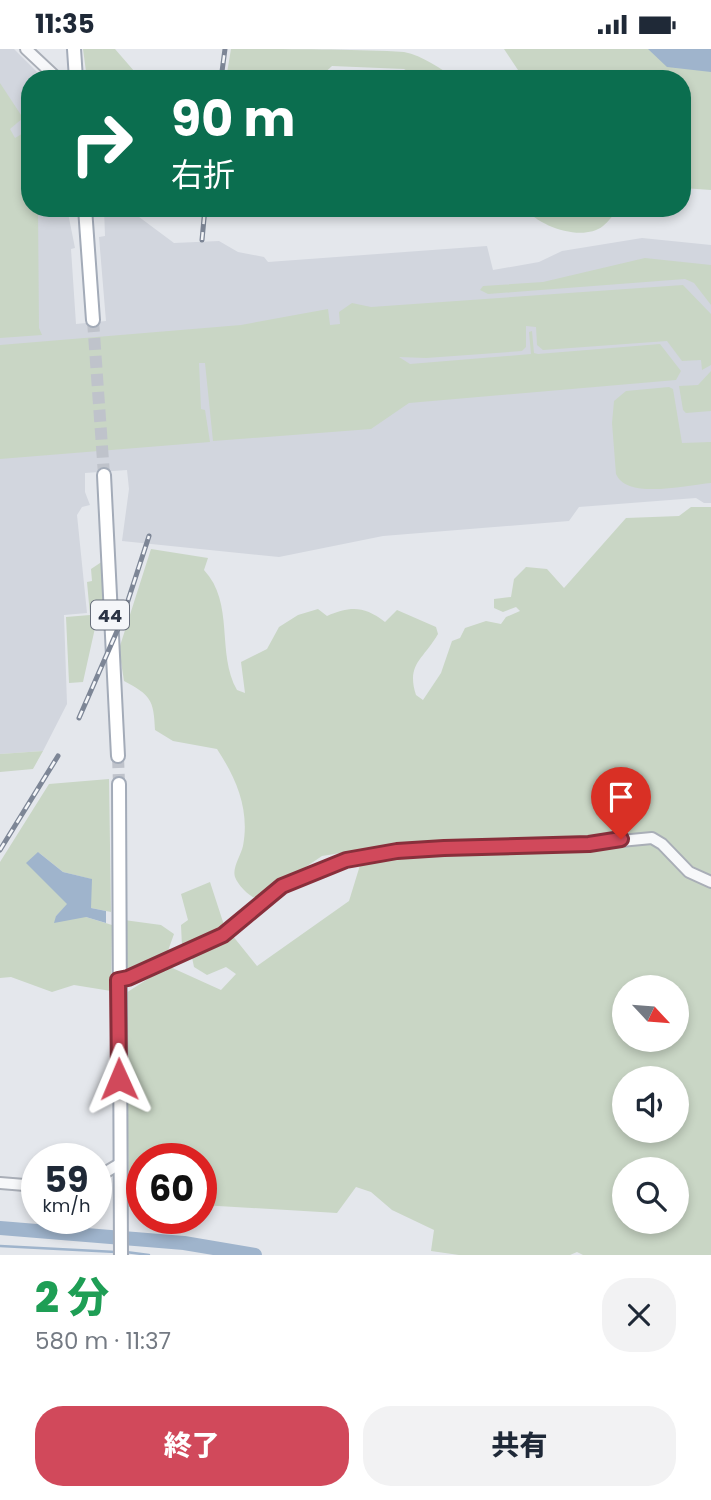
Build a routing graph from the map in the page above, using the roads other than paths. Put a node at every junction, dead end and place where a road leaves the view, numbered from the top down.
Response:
1 (26, 49) edge
2 (74, 49) edge
3 (48, 70) edge
4 (75, 70) edge
5 (86, 217) edge
6 (93, 320) tunnel mouth
7 (104, 475) tunnel mouth
8 (118, 755) tunnel mouth
9 (120, 784) tunnel mouth
10 (711, 882) edge
11 (118, 980) junction
12 (121, 1163) junction
13 (112, 1168) edge
14 (0, 1183) edge
15 (21, 1185) edge
16 (121, 1255) edge

1 - 3 street
2 - 4 main road
5 - 6 main road
7 - 8 main road, 44
9 - 11 main road
10 - 11 street
11 - 12 main road
12 - 13 street
12 - 16 main road
14 - 15 street

